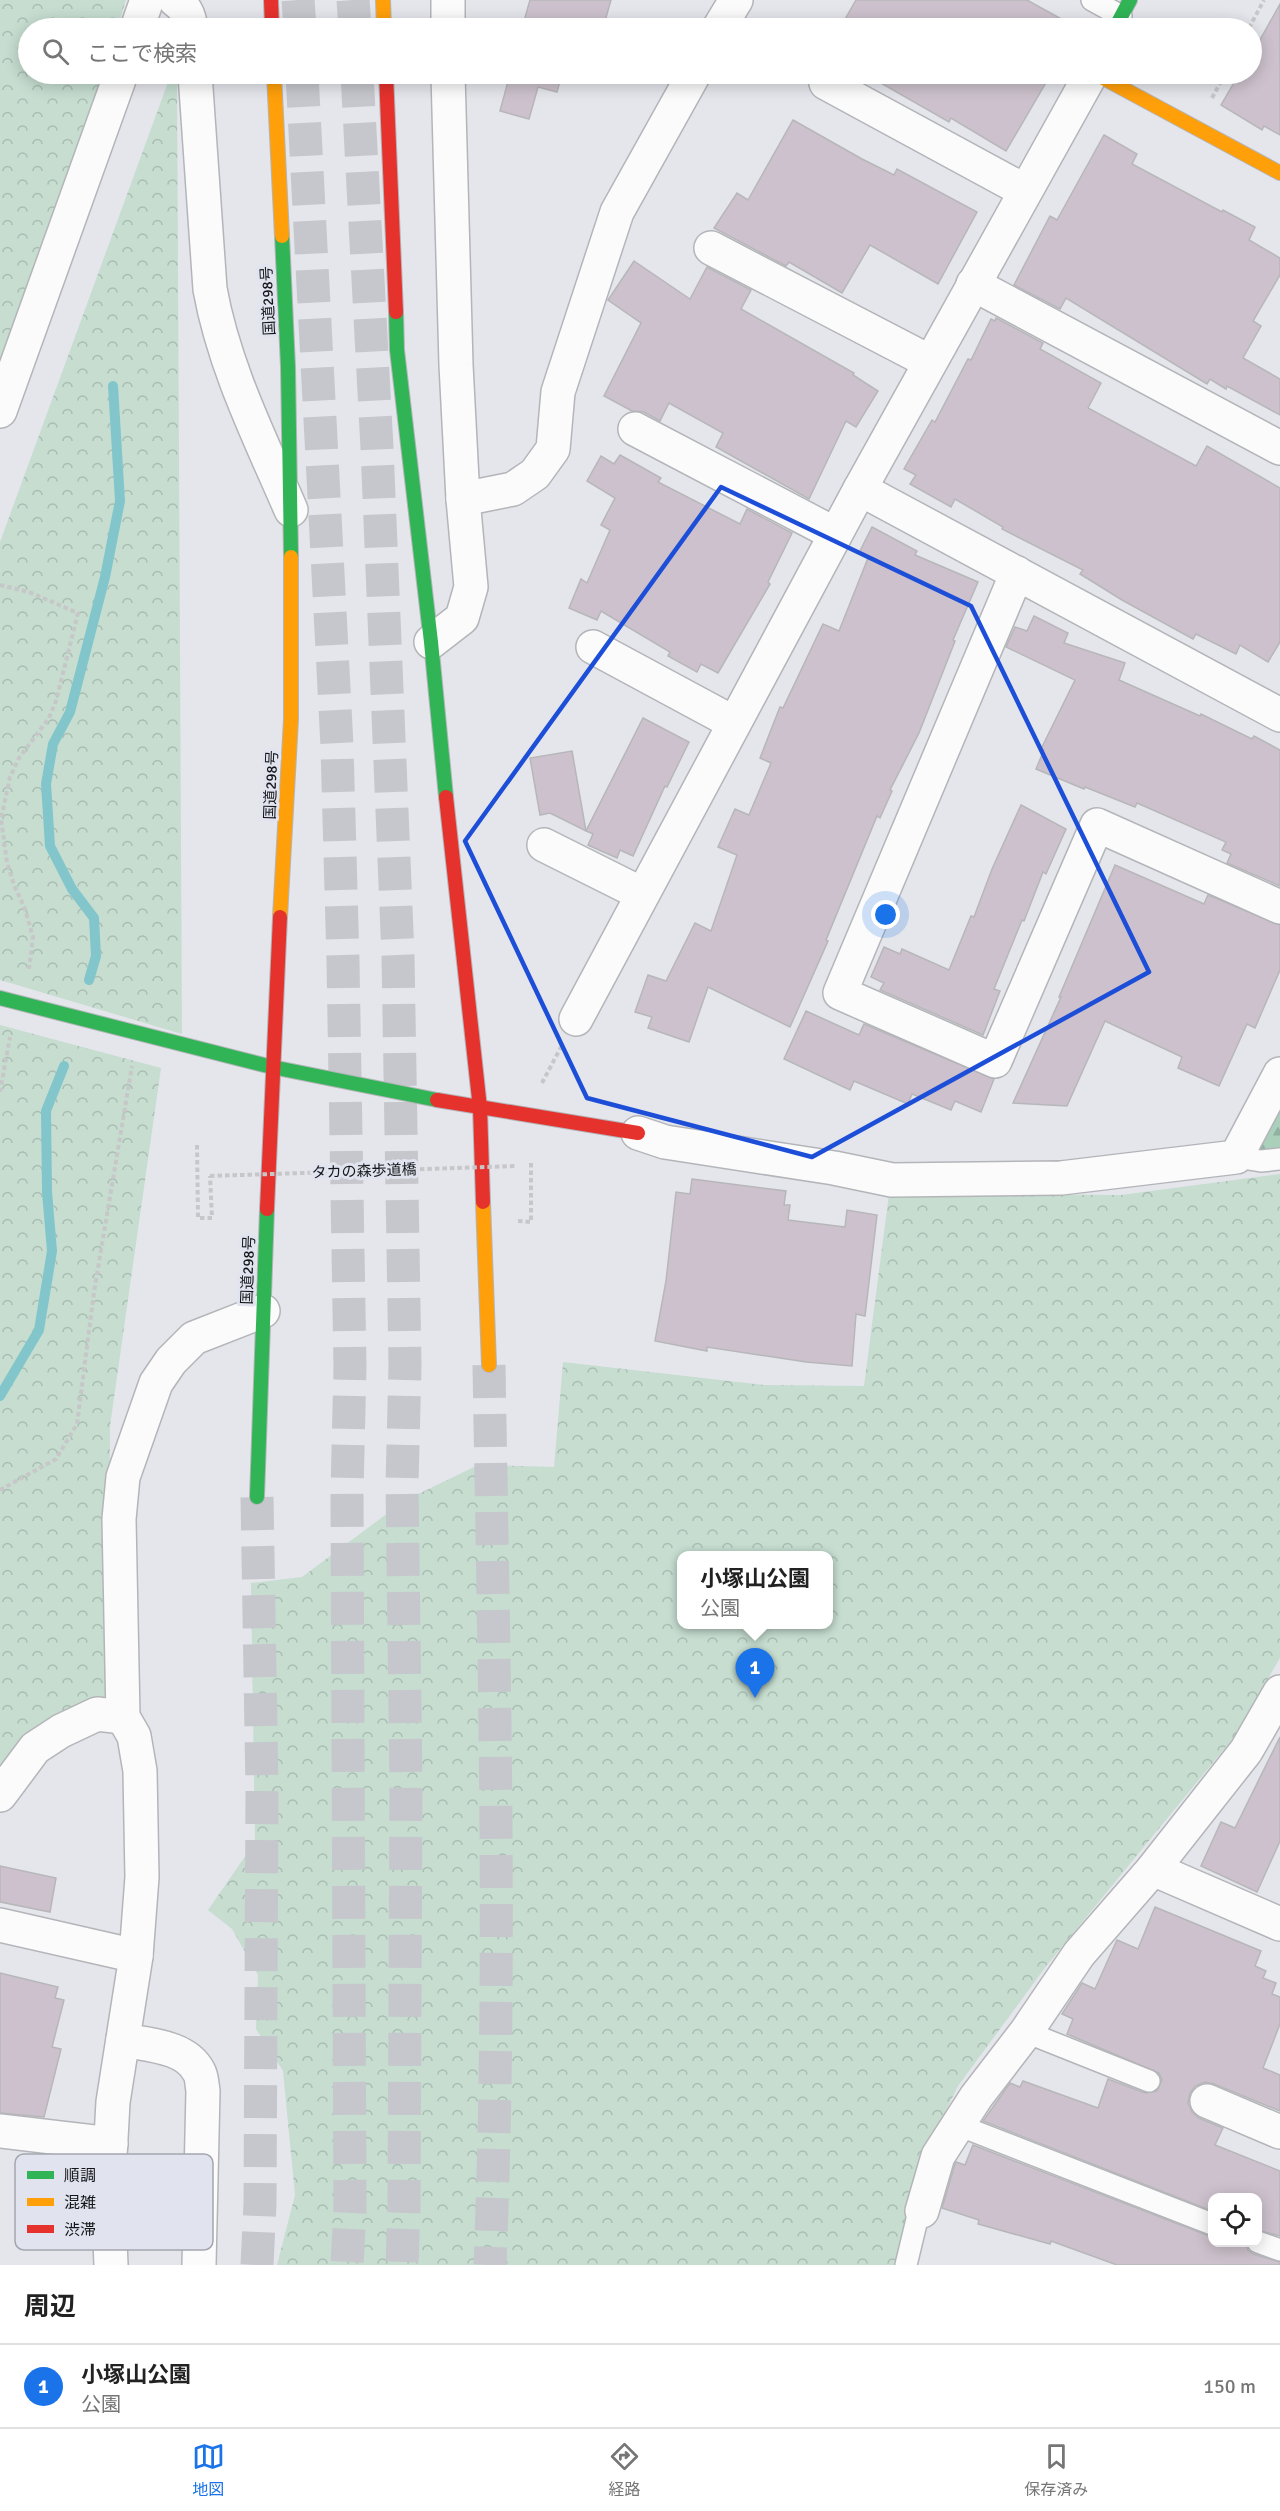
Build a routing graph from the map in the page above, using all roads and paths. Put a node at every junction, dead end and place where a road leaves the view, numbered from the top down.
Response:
1 (147, 0) edge
2 (175, 0) edge
3 (271, 0) edge
4 (383, 0) edge
5 (448, 0) edge
6 (736, 0) edge
7 (1092, 0) edge
8 (1264, 0) edge
9 (1122, 15) edge
10 (141, 18) edge
11 (188, 18) edge
12 (272, 18) edge
13 (384, 18) edge
14 (448, 18) edge
15 (725, 18) edge
16 (1254, 18) edge
17 (117, 84) edge
18 (196, 84) edge
19 (274, 84) edge
20 (386, 84) edge
21 (448, 84) edge
22 (688, 84) edge
23 (828, 84) edge
24 (1085, 84) edge
25 (1115, 84) edge
26 (1280, 173) edge
27 (1025, 191) junction
28 (711, 248) dead end
29 (973, 284) junction
30 (930, 362) junction
31 (0, 411) edge
32 (636, 429) dead end
33 (1280, 448) edge
34 (860, 489) junction
35 (463, 499) junction
36 (291, 512) junction
37 (835, 534) junction
38 (1017, 573) junction
39 (0, 585) edge
40 (431, 642) junction
41 (593, 648) dead end
42 (1280, 715) edge
43 (734, 723) junction
44 (544, 844) dead end
45 (642, 894) junction
46 (1280, 907) edge
47 (27, 979) dead end
48 (0, 998) edge
49 (576, 1020) joint
50 (12, 1028) dead end
51 (137, 1033) junction
52 (272, 1067) junction
53 (1280, 1074) edge
54 (539, 1087) dead end
55 (0, 1092) edge
56 (480, 1108) junction
57 (638, 1133) joint
58 (197, 1145) dead end
59 (1236, 1157) junction
60 (1280, 1159) edge
61 (531, 1162) dead end
62 (518, 1177) dead end
63 (518, 1210) dead end
64 (263, 1311) junction
65 (489, 1365) tunnel mouth
66 (0, 1490) edge
67 (257, 1497) tunnel mouth
68 (1280, 1692) edge
69 (123, 1717) junction
70 (0, 1794) edge
71 (1153, 1869) junction
72 (1280, 1924) edge
73 (0, 1925) edge
74 (136, 1956) junction
75 (1026, 2032) junction
76 (123, 2040) junction
77 (1149, 2081) dead end
78 (1207, 2101) dead end
79 (958, 2126) junction
80 (0, 2131) edge
81 (1280, 2132) edge
82 (111, 2144) junction
83 (110, 2154) edge
84 (202, 2154) edge
85 (922, 2211) joint
86 (1208, 2222) edge
87 (1262, 2244) edge
88 (110, 2250) edge
89 (199, 2250) edge
90 (1280, 2250) edge
91 (111, 2265) edge
92 (199, 2265) edge
93 (906, 2265) edge

1 - 10 street
2 - 11 street
3 - 12 main road
4 - 13 main road
5 - 14 street
6 - 15 street
7 - 9 lane
8 - 16 path
17 - 31 street
18 - 36 street
19 - 36 main road, 国道298号
20 - 40 main road
21 - 35 street
22 - 35 street
23 - 27 street
24 - 27 street
25 - 26 main road
27 - 29 street
28 - 30 street
29 - 30 street
29 - 33 street
30 - 34 street
32 - 37 street
34 - 37 street
34 - 38 street
35 - 40 street
36 - 52 main road, 国道298号
37 - 43 street
38 - 42 street
38 - 46 street
39 - 47 path
40 - 56 main road
41 - 43 street
43 - 45 street
44 - 45 street
45 - 49 street
48 - 51 main road
49 - 54 path
50 - 55 path
51 - 52 main road
51 - 66 path
52 - 56 main road
52 - 64 main road, 国道298号
53 - 59 street
56 - 57 main road
56 - 65 main road
57 - 59 street
58 - 62 path, タカの森歩道橋, bridge
59 - 60 lane
61 - 63 path
64 - 67 main road, 国道298号
64 - 69 street
68 - 71 street
69 - 70 street
69 - 74 street
71 - 72 street
71 - 75 street
73 - 74 street
74 - 76 street
75 - 77 lane
75 - 79 street
76 - 82 street
76 - 84 street
78 - 81 street
79 - 85 street
79 - 86 lane
80 - 82 street
82 - 83 street
85 - 93 lane
87 - 90 lane
88 - 91 street
89 - 92 street

